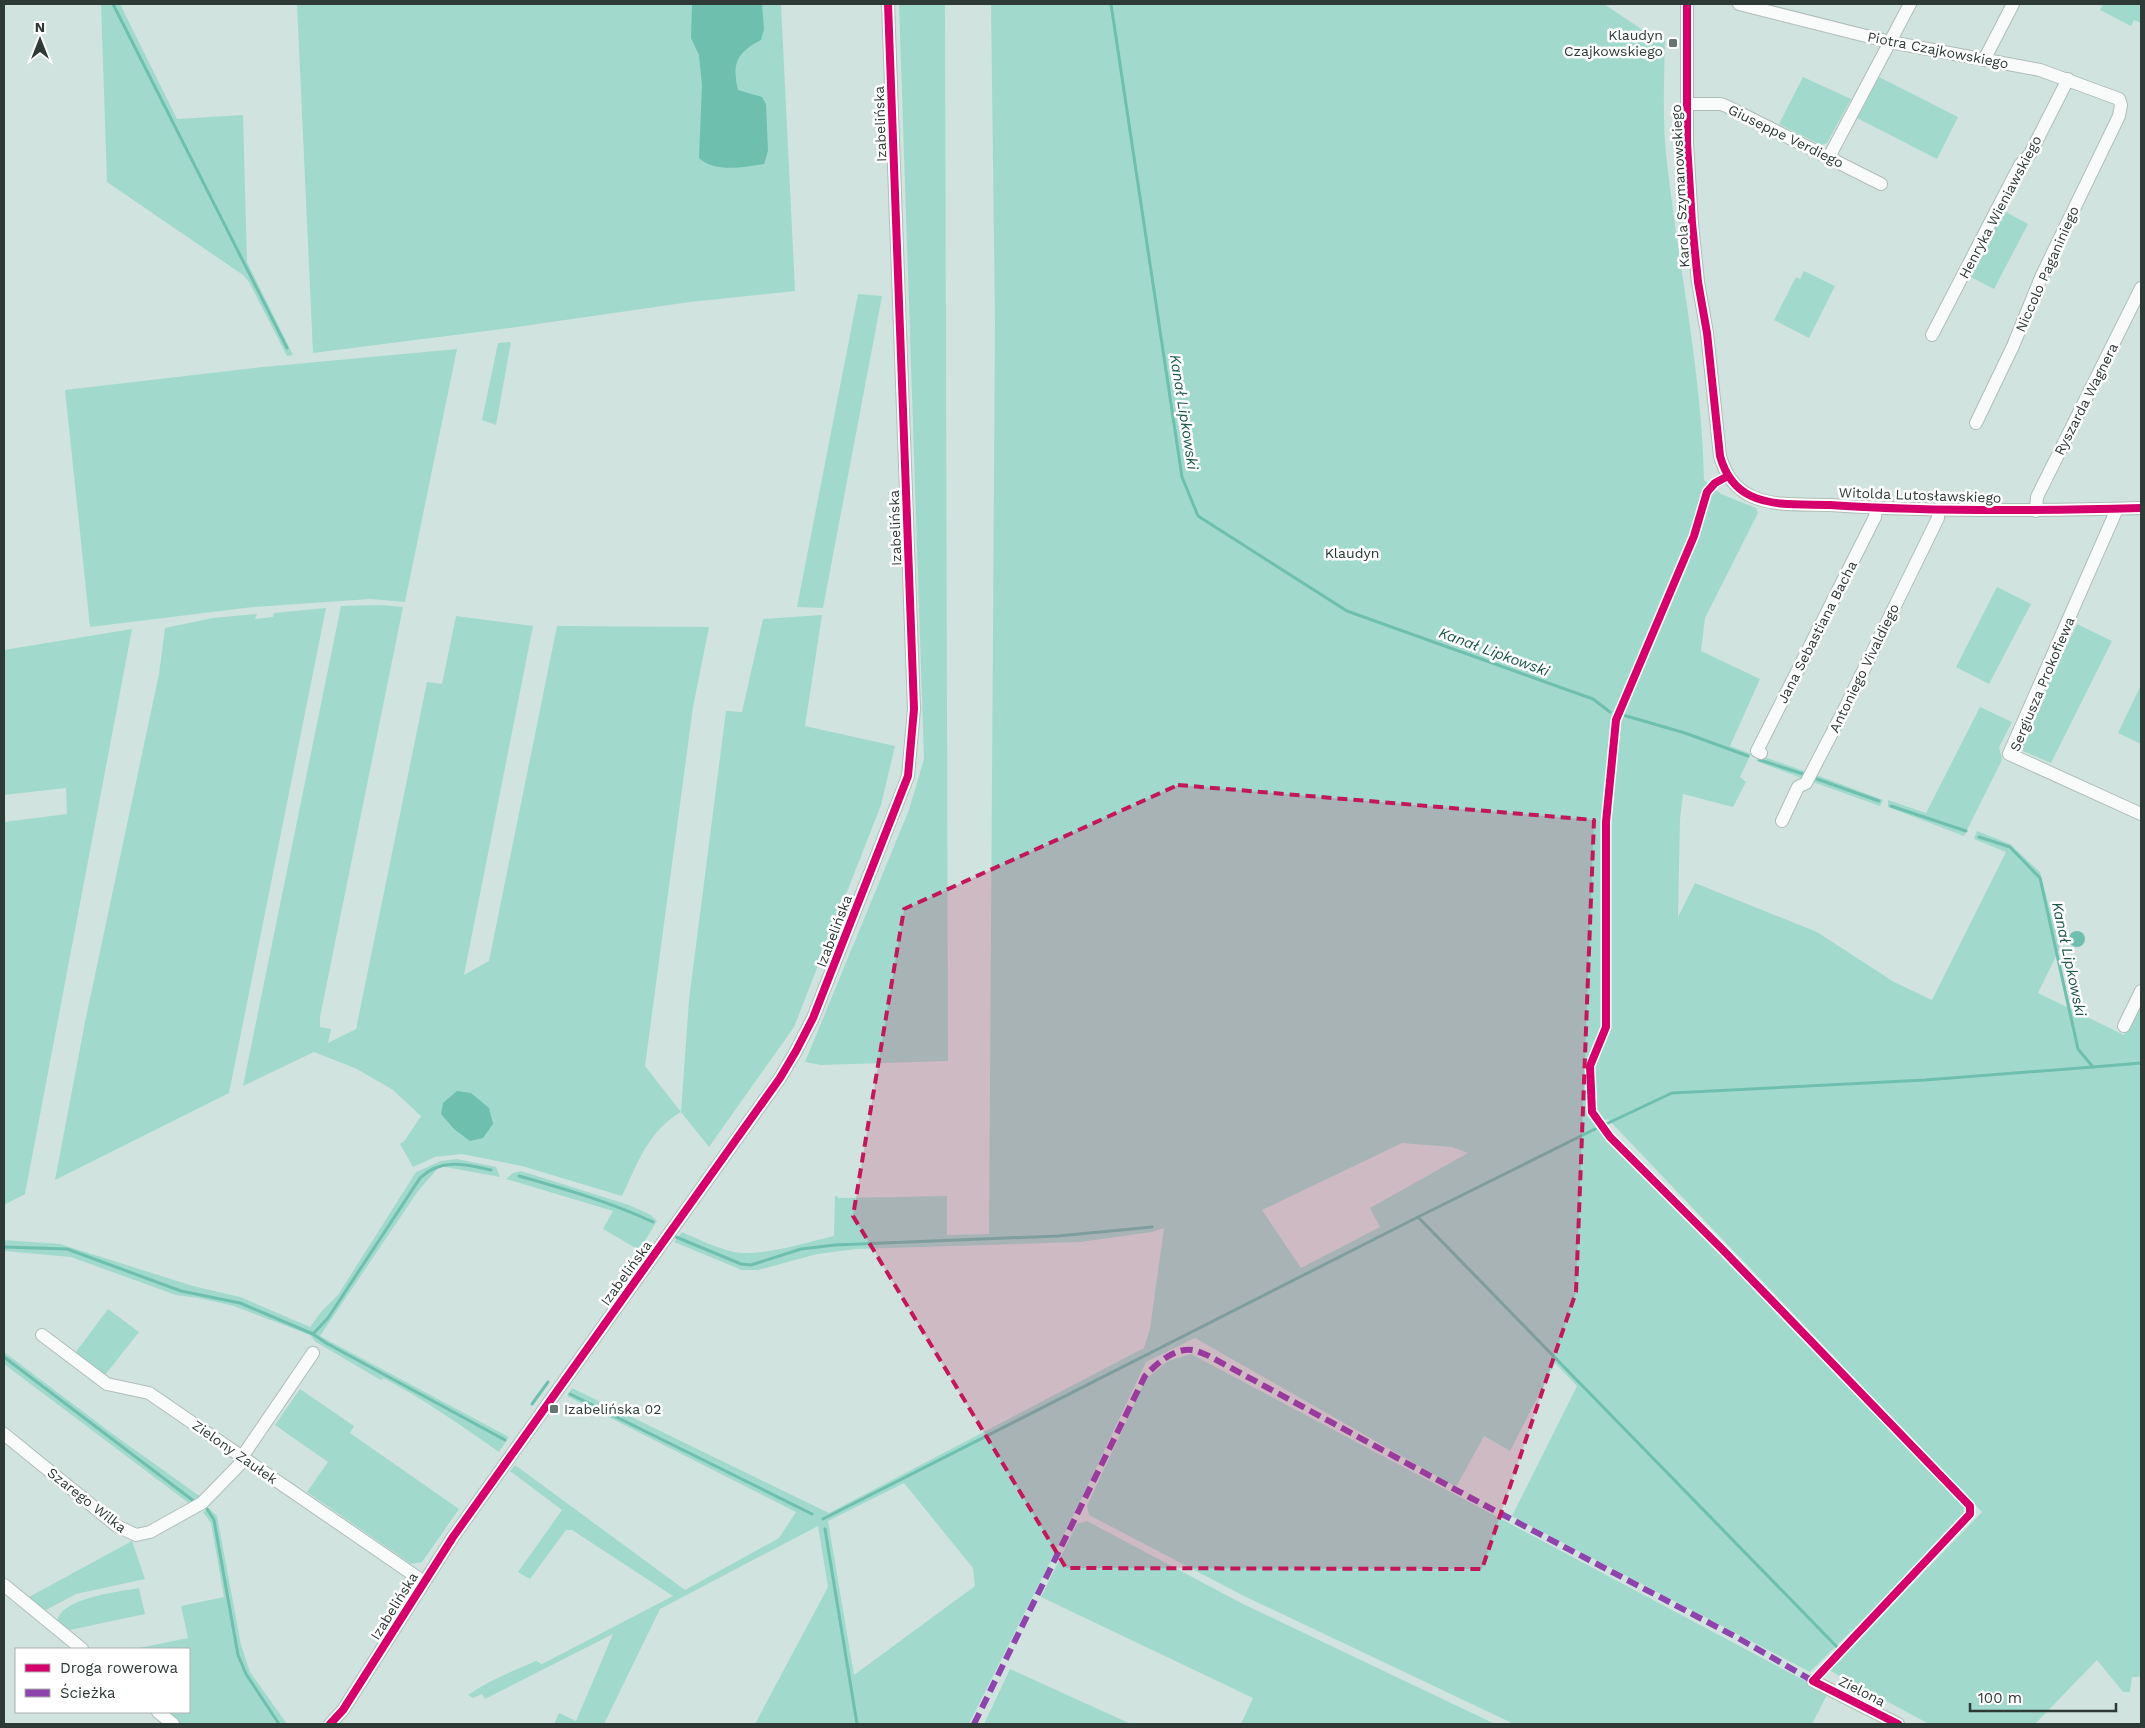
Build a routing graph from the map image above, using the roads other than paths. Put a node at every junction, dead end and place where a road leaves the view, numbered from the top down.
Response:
1 (888, 4) edge
2 (1687, 4) edge
3 (1739, 4) edge
4 (1910, 4) edge
5 (2013, 4) edge
6 (1890, 42) junction
7 (1984, 60) junction
8 (2068, 79) junction
9 (1687, 104) junction
10 (2119, 116) joint
11 (1830, 157) junction
12 (1881, 184) dead end
13 (2141, 288) edge
14 (1932, 335) dead end
15 (1976, 423) dead end
16 (1720, 456) joint
17 (1876, 508) junction
18 (2141, 508) edge
19 (1938, 509) junction
20 (2117, 509) junction
21 (2036, 511) junction
22 (1761, 752) dead end
23 (2141, 814) edge
24 (1782, 821) dead end
25 (2141, 991) edge
26 (2124, 1026) dead end
27 (42, 1335) dead end
28 (313, 1352) dead end
29 (4, 1434) edge
30 (244, 1458) junction
31 (424, 1582) junction
32 (4, 1585) edge
33 (81, 1648) edge
34 (1813, 1681) dead end
35 (159, 1713) edge
36 (173, 1724) edge
37 (330, 1724) edge
38 (1898, 1724) edge

1 - 31 street, Izabelińska
2 - 9 street, Karola Szymanowskiego
3 - 6 street, Piotra Czajkowskiego
4 - 6 street
5 - 7 street
6 - 7 street, Piotra Czajkowskiego
6 - 11 street
7 - 8 street, Piotra Czajkowskiego
8 - 10 street, Piotra Czajkowskiego
8 - 14 street, Henryka Wieniawskiego
9 - 11 street, Giuseppe Verdiego
9 - 16 street, Karola Szymanowskiego
10 - 15 street, Niccolo Paganiniego
11 - 12 street, Giuseppe Verdiego
13 - 21 street, Ryszarda Wagnera
16 - 17 street, Witolda Lutosławskiego
17 - 19 street, Witolda Lutosławskiego
17 - 22 street, Jana Sebastiana Bacha
18 - 20 street, Witolda Lutosławskiego
19 - 21 street, Witolda Lutosławskiego
19 - 24 street, Antoniego Vivaldiego
20 - 21 street, Witolda Lutosławskiego
20 - 23 street, Sergiusza Prokofiewa
25 - 26 street
27 - 30 street, Zielony Zaułek
28 - 30 street
29 - 30 street, Szarego Wilka
30 - 31 street, Zielony Zaułek
31 - 37 street, Izabelińska
32 - 33 street
34 - 38 street, Zielona
35 - 36 street

